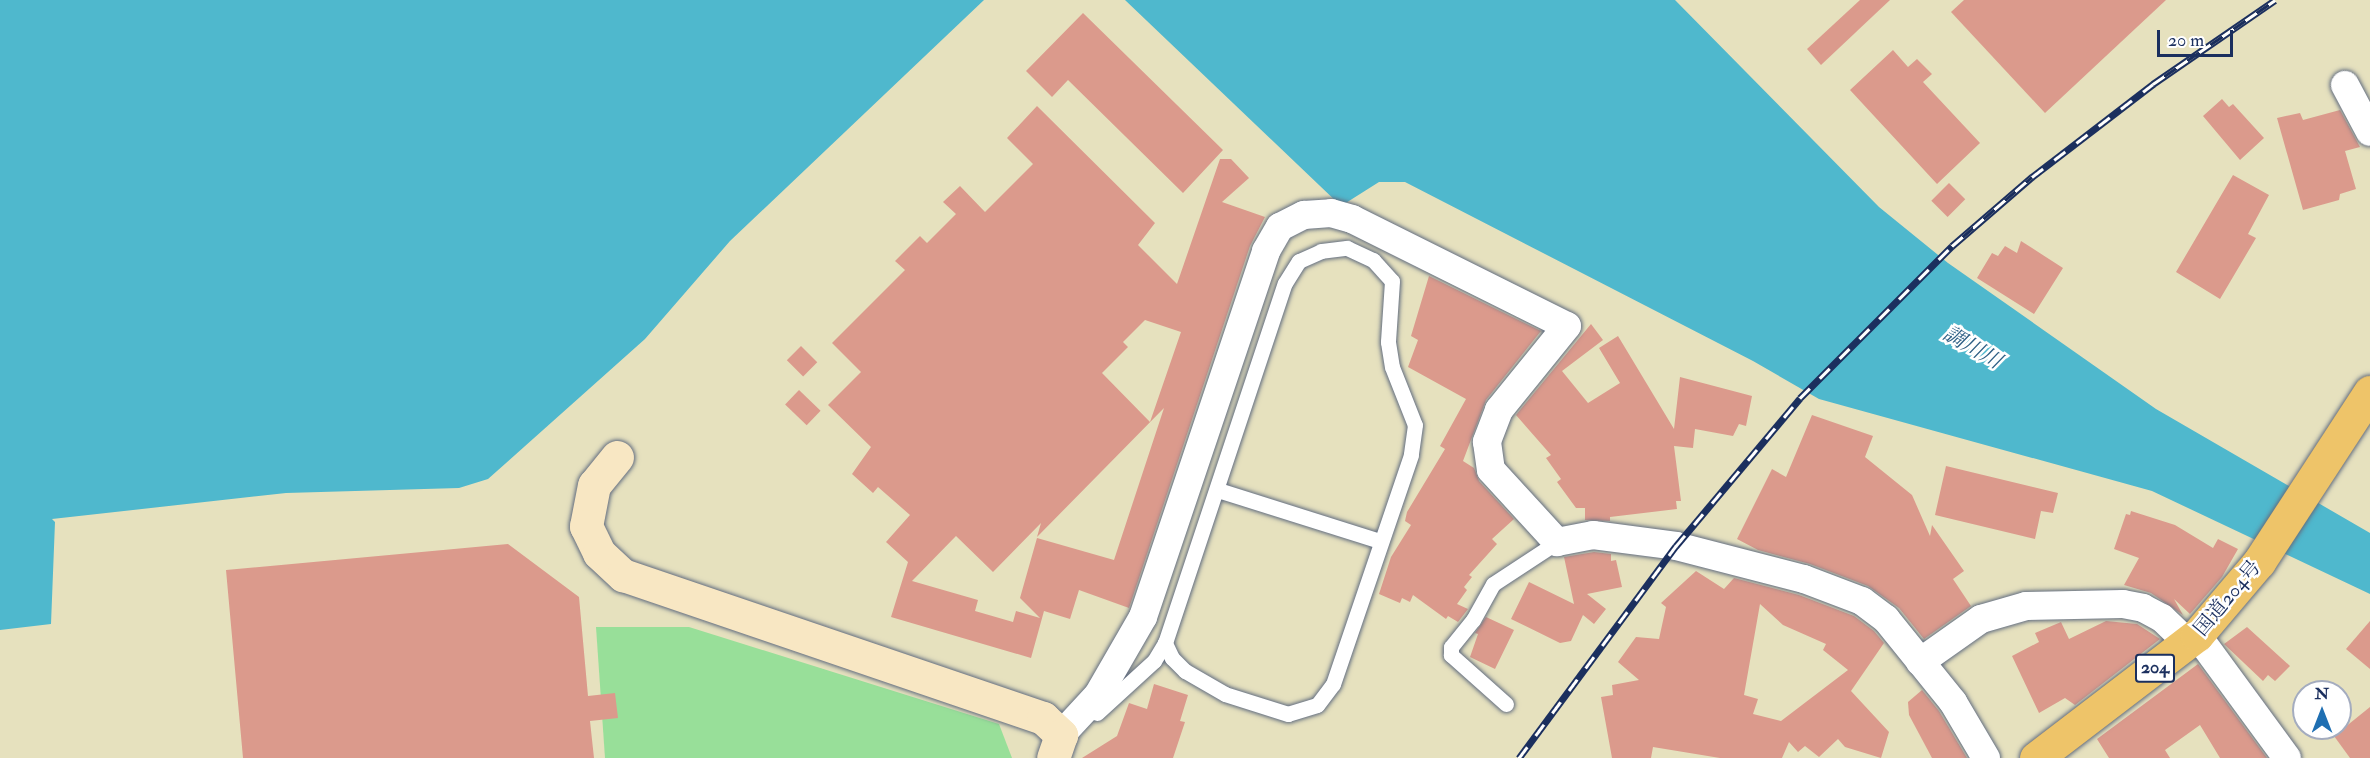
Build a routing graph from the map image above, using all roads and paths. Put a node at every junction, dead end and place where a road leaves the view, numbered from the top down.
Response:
1 (2345, 85) dead end
2 (2370, 132) edge
3 (2370, 392) edge
4 (617, 457) dead end
5 (1218, 490) junction
6 (1380, 542) junction
7 (1557, 542) junction
8 (2193, 639) junction
9 (1165, 643) junction
10 (1920, 662) junction
11 (1506, 704) dead end
12 (1057, 746) edge
13 (1986, 758) edge
14 (2036, 758) edge
15 (2287, 758) edge

1 - 2 street
3 - 8 highway, 国道204号 / 204
4 - 12 street
5 - 6 lane
5 - 6 lane
5 - 9 lane
6 - 9 lane
7 - 10 street
7 - 11 lane
7 - 12 street
8 - 10 street
8 - 14 highway, 国道204号 / 204
8 - 15 street
9 - 12 lane
10 - 13 street

